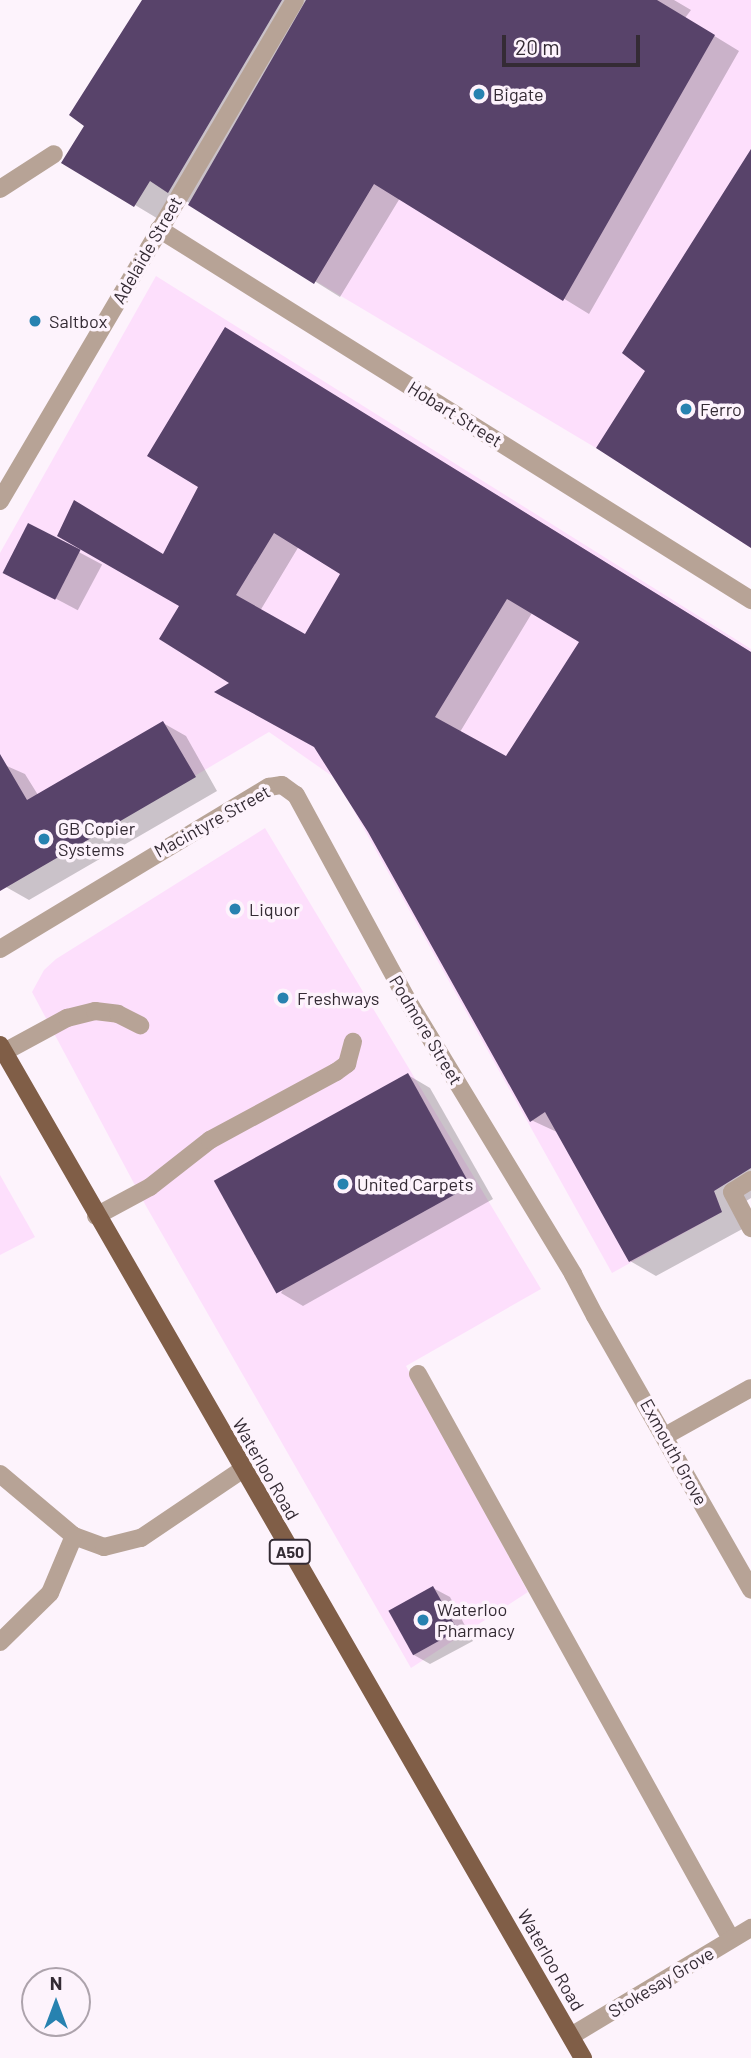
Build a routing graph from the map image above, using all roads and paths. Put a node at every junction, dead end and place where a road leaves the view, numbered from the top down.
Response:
1 (295, 0) edge
2 (54, 155) dead end
3 (0, 188) edge
4 (159, 229) junction
5 (0, 501) edge
6 (751, 600) edge
7 (282, 785) joint
8 (0, 948) edge
9 (140, 1024) dead end
10 (353, 1042) dead end
11 (2, 1049) edge
12 (751, 1180) edge
13 (96, 1216) junction
14 (751, 1228) edge
15 (595, 1315) joint
16 (418, 1374) dead end
17 (751, 1388) edge
18 (665, 1436) junction
19 (243, 1470) junction
20 (0, 1474) edge
21 (74, 1536) junction
22 (751, 1590) edge
23 (0, 1642) edge
24 (751, 1927) edge
25 (732, 1939) junction
26 (571, 2036) junction
27 (583, 2058) edge

1 - 4 street, Adelaide Street
2 - 3 street
4 - 5 street, Adelaide Street
4 - 6 street, Hobart Street
7 - 8 street, Macintyre Street
7 - 15 street, Podmore Street
9 - 11 street
10 - 13 street
11 - 13 main road, Waterloo Road / A50
12 - 14 street
13 - 19 main road, Waterloo Road / A50
15 - 18 street, Exmouth Grove
16 - 25 street
17 - 18 street
18 - 22 street, Exmouth Grove
19 - 21 street
19 - 26 main road, Waterloo Road / A50
20 - 21 street
21 - 23 street
24 - 25 street, Stokesay Grove
25 - 26 street, Stokesay Grove
26 - 27 main road, Waterloo Road / A50

